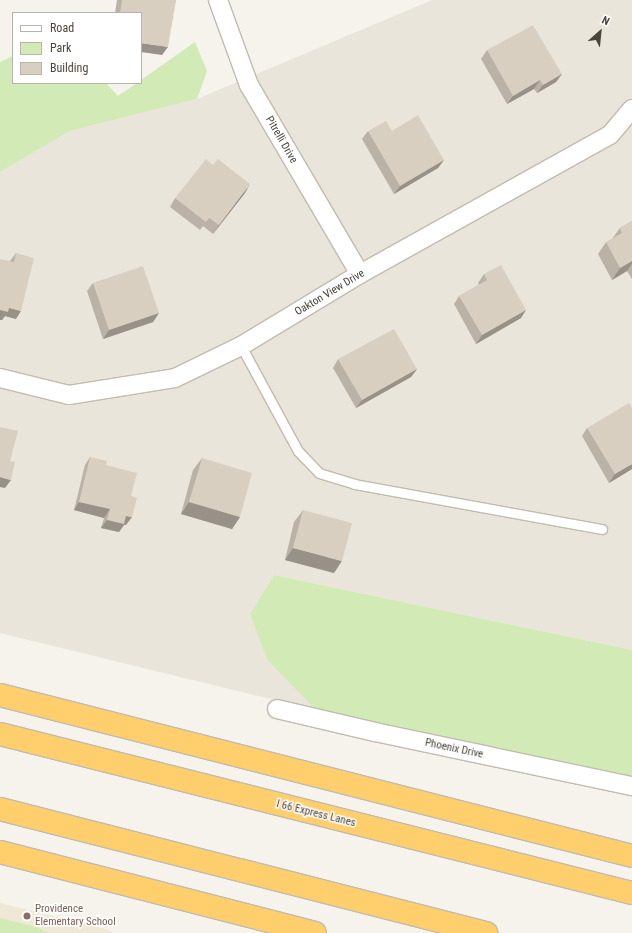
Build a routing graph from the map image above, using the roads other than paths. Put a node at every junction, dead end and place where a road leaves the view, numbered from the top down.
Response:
1 (218, 0) edge
2 (632, 109) edge
3 (360, 274) junction
4 (241, 346) junction
5 (0, 378) edge
6 (602, 528) dead end
7 (0, 695) edge
8 (277, 709) dead end
9 (0, 734) edge
10 (632, 786) edge
11 (0, 809) edge
12 (0, 852) edge
13 (632, 856) edge
14 (632, 893) edge
15 (315, 933) edge
16 (486, 933) edge

1 - 3 street, Pitrelli Drive
2 - 3 street, Oakton View Drive
3 - 4 street, Oakton View Drive
4 - 5 street, Oakton View Drive
4 - 6 lane
7 - 13 highway
8 - 10 street, Phoenix Drive
9 - 14 highway, I 66 Express Lanes
11 - 16 highway
12 - 15 highway

